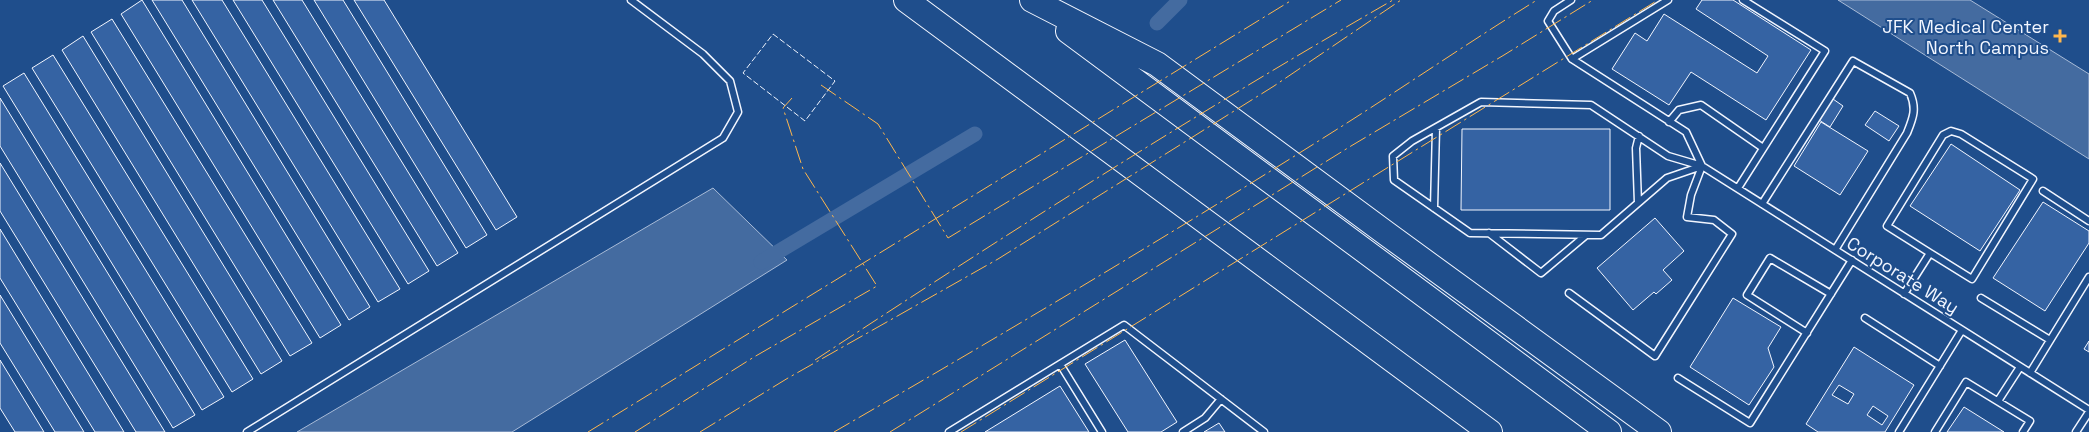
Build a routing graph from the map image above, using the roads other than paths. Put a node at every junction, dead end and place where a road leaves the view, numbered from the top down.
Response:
1 (631, 0) edge
2 (906, 0) edge
3 (1027, 0) edge
4 (1032, 0) edge
5 (1571, 0) edge
6 (1668, 0) edge
7 (1743, 0) edge
8 (1572, 59) junction
9 (1669, 122) junction
10 (1436, 128) junction
11 (1639, 136) junction
12 (1763, 148) junction
13 (1702, 166) junction
14 (1738, 188) junction
15 (2043, 191) dead end
16 (1638, 203) junction
17 (1762, 204) junction
18 (1434, 208) junction
19 (2089, 222) edge
20 (1489, 233) junction
21 (1585, 236) junction
22 (1835, 250) junction
23 (1930, 253) junction
24 (1852, 260) junction
25 (2089, 276) edge
26 (1569, 293) dead end
27 (1831, 294) junction
28 (1904, 294) junction
29 (1981, 298) dead end
30 (1865, 318) dead end
31 (1962, 330) junction
32 (1807, 333) junction
33 (2050, 340) junction
34 (1060, 364) junction
35 (1940, 366) junction
36 (2020, 367) junction
37 (2030, 373) junction
38 (1678, 378) dead end
39 (1221, 399) junction
40 (1998, 401) junction
41 (2089, 411) edge
42 (1473, 423) edge
43 (247, 432) edge
44 (949, 432) edge
45 (1102, 432) edge
46 (1183, 432) edge
47 (1264, 432) edge
48 (1490, 432) edge
49 (1609, 432) edge
50 (1659, 432) edge
51 (1899, 432) edge
52 (1935, 432) edge
53 (2023, 432) edge
54 (2076, 432) edge

1 - 43 lane
2 - 42 highway
3 - 49 highway
4 - 50 highway
5 - 8 lane
6 - 8 lane
7 - 12 lane
8 - 9 lane
9 - 12 lane
9 - 13 lane
10 - 11 lane, Corporate Way
10 - 18 lane
10 - 18 lane
11 - 13 lane, Corporate Way
11 - 16 lane
12 - 14 lane
13 - 14 lane, Corporate Way
13 - 16 lane
13 - 26 lane
14 - 17 lane, Corporate Way
15 - 19 lane
16 - 21 lane
17 - 22 lane, Corporate Way
17 - 22 lane
18 - 20 lane
20 - 21 lane
20 - 21 lane
22 - 24 lane, Corporate Way
23 - 23 lane
23 - 28 lane
24 - 27 lane
24 - 28 lane, Corporate Way
25 - 33 lane
27 - 32 lane
27 - 32 lane
28 - 31 lane, Corporate Way
29 - 33 lane
30 - 35 lane
31 - 35 lane
31 - 36 lane, Corporate Way
32 - 38 lane
33 - 37 lane
34 - 39 lane
34 - 44 lane
34 - 45 lane
35 - 51 lane
36 - 37 lane, Corporate Way
36 - 40 lane
37 - 41 lane, Corporate Way
39 - 46 lane
39 - 47 lane
40 - 52 lane
40 - 53 lane
41 - 54 lane
42 - 48 highway

